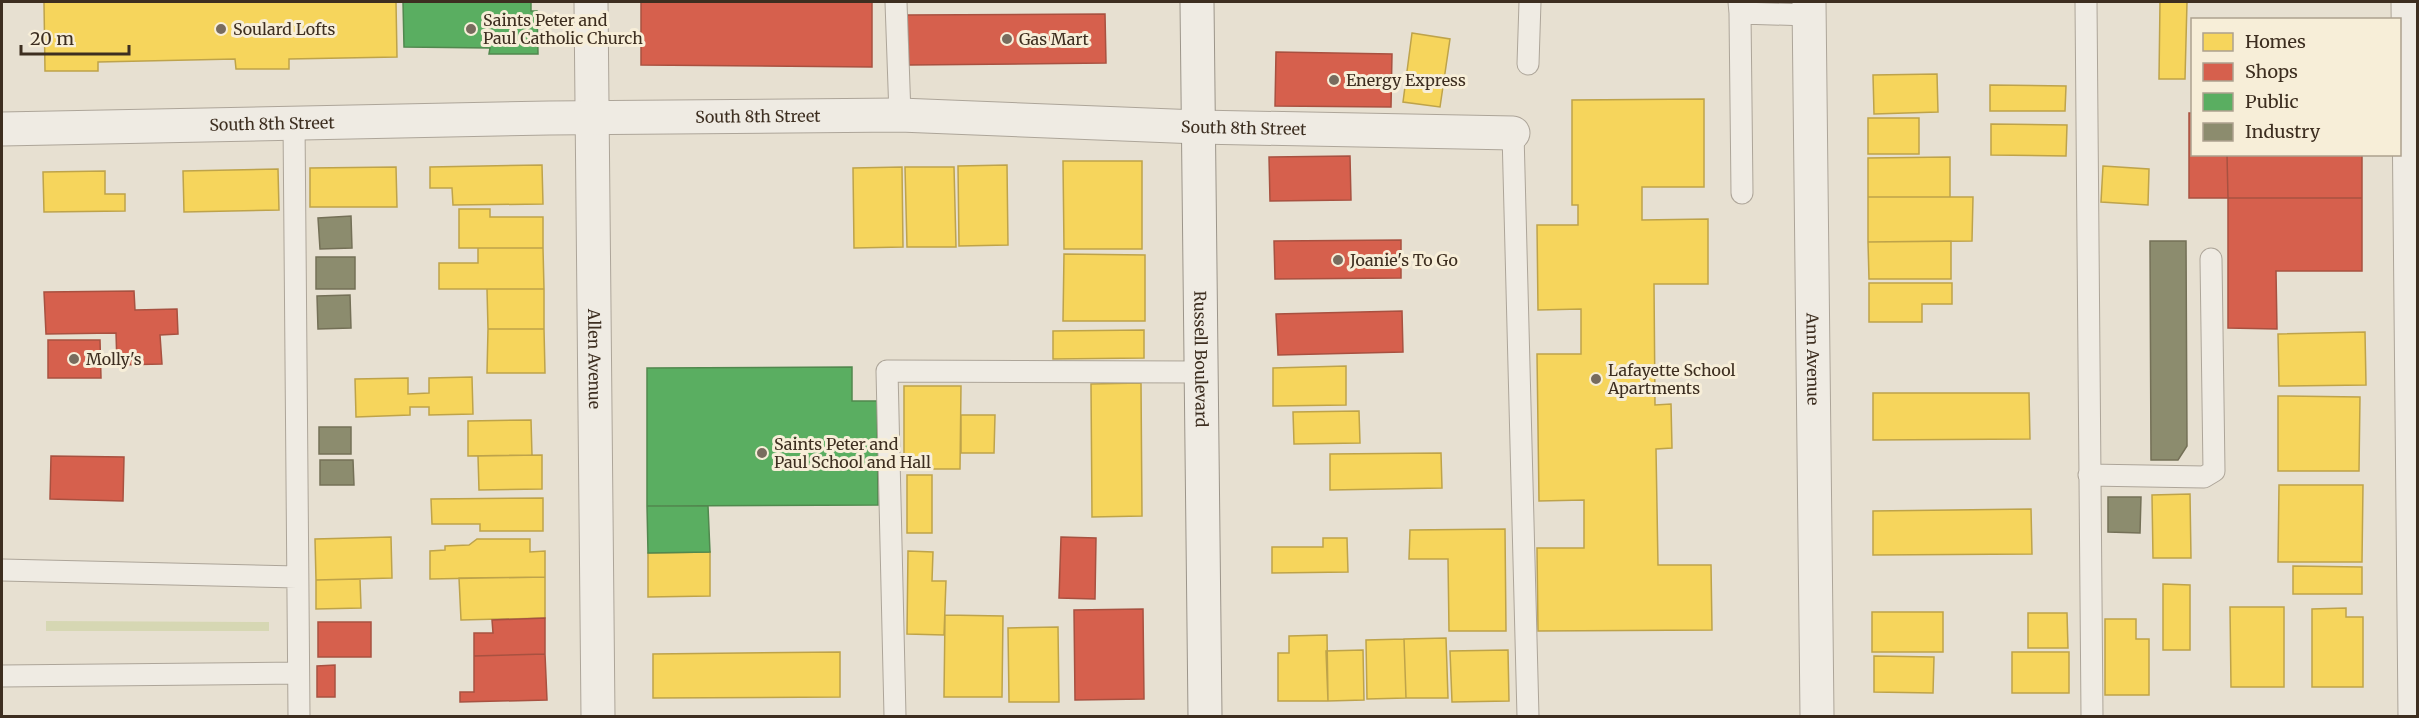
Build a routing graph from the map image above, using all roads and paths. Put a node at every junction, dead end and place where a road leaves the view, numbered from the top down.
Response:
1 (591, 2) edge
2 (896, 2) edge
3 (1197, 2) edge
4 (1530, 2) edge
5 (2086, 2) edge
6 (2408, 2) edge
7 (1739, 7) edge
8 (1809, 8) edge
9 (1528, 64) dead end
10 (900, 115) junction
11 (592, 118) junction
12 (294, 122) junction
13 (1198, 127) junction
14 (2, 129) edge
15 (1513, 133) joint
16 (1742, 193) dead end
17 (2414, 220) edge
18 (2211, 259) dead end
19 (1201, 372) junction
20 (2089, 475) junction
21 (2415, 516) edge
22 (2, 570) edge
23 (297, 577) junction
24 (298, 673) junction
25 (2, 676) edge
26 (299, 717) edge
27 (598, 717) edge
28 (895, 717) edge
29 (1205, 717) edge
30 (1528, 717) edge
31 (1816, 717) edge
32 (2092, 717) edge
33 (2415, 717) edge

1 - 11 street, Allen Avenue
2 - 10 lane
3 - 13 street, Russell Boulevard
4 - 9 lane
5 - 20 lane
6 - 17 street
7 - 8 lane
7 - 16 lane
8 - 31 street, Ann Avenue
10 - 11 street, South 8th Street
10 - 13 street, South 8th Street
11 - 12 street, South 8th Street
11 - 27 street, Allen Avenue
12 - 14 street, South 8th Street
12 - 23 lane
13 - 15 street, South 8th Street
13 - 19 street, Russell Boulevard
15 - 30 lane
17 - 21 street
18 - 20 lane
19 - 28 lane
19 - 29 street, Russell Boulevard
20 - 32 lane
21 - 33 street
22 - 23 lane
23 - 24 lane
24 - 25 lane
24 - 26 lane

